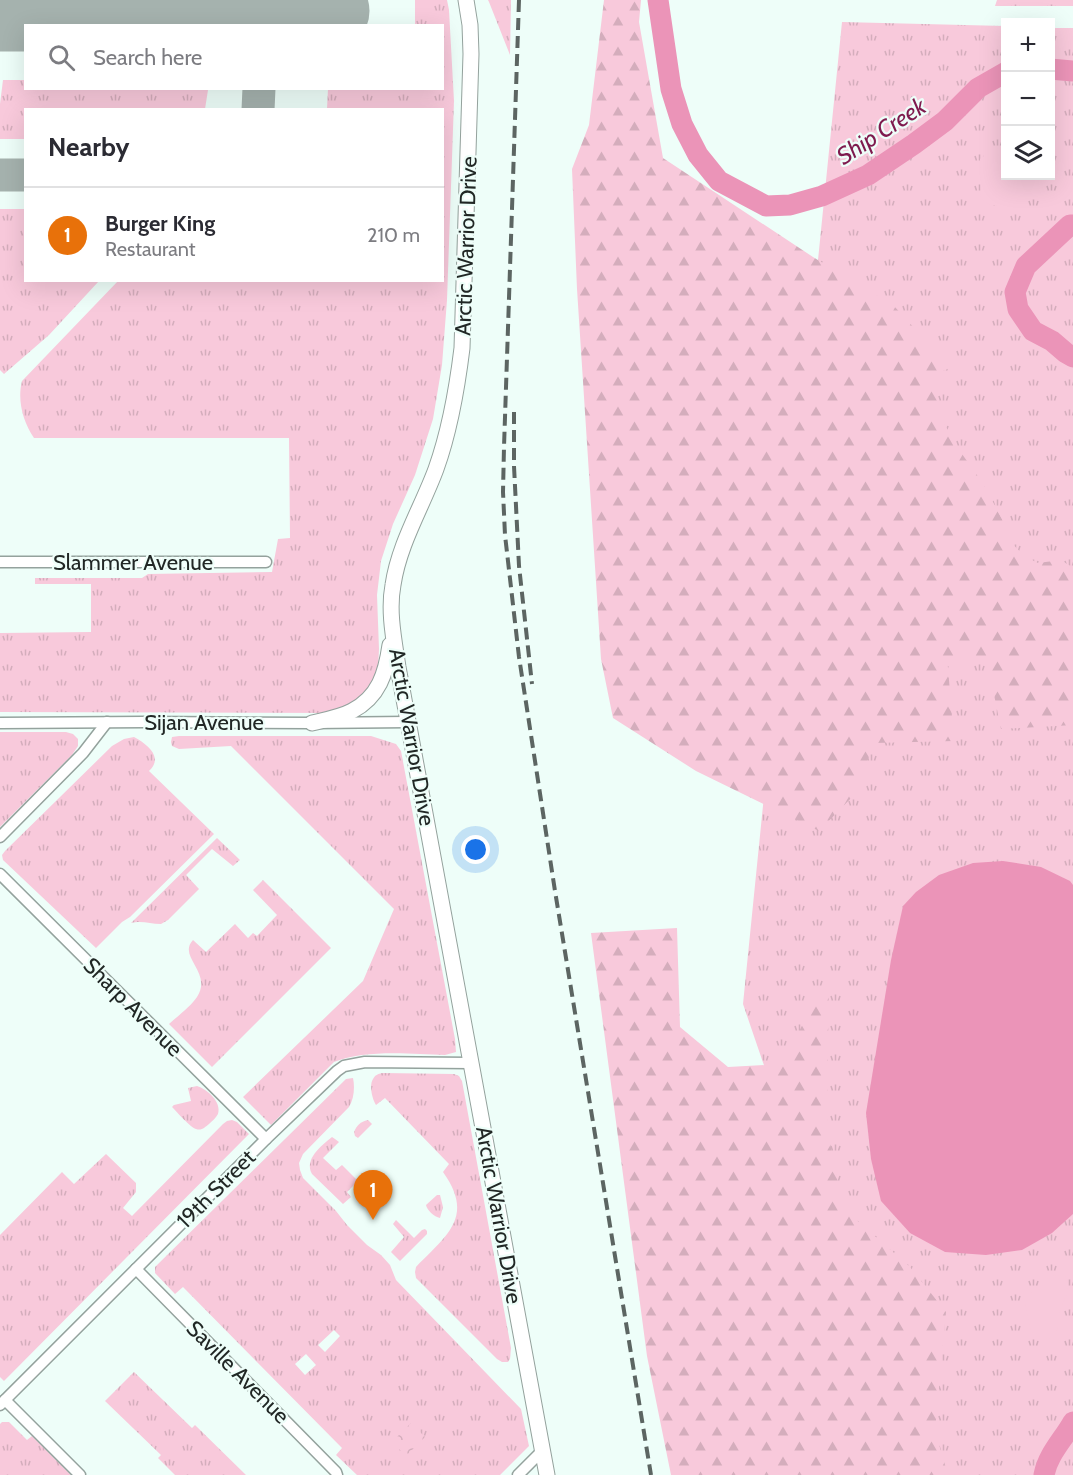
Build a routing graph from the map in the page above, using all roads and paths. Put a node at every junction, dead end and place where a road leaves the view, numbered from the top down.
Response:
1 (466, 0) edge
2 (0, 562) edge
3 (266, 562) dead end
4 (393, 624) junction
5 (106, 722) junction
6 (408, 722) junction
7 (0, 723) edge
8 (312, 723) junction
9 (0, 837) edge
10 (0, 874) edge
11 (471, 1063) junction
12 (266, 1139) junction
13 (136, 1269) junction
14 (2, 1403) edge
15 (543, 1450) junction
16 (80, 1475) edge
17 (337, 1475) edge
18 (518, 1475) edge
19 (547, 1475) edge

1 - 4 main road, Arctic Warrior Drive
2 - 3 street, Slammer Avenue
4 - 6 main road, Arctic Warrior Drive
4 - 8 main road
5 - 7 street, Sijan Avenue
5 - 8 street, Sijan Avenue
5 - 9 street
6 - 8 street, Sijan Avenue
6 - 11 main road, Arctic Warrior Drive
10 - 12 street, Sharp Avenue
11 - 12 street, 19th Street
11 - 15 main road, Arctic Warrior Drive
12 - 13 street, 19th Street
13 - 14 street, 19th Street
13 - 17 street, Saville Avenue
14 - 16 street
15 - 18 street
15 - 19 main road, Arctic Warrior Drive

